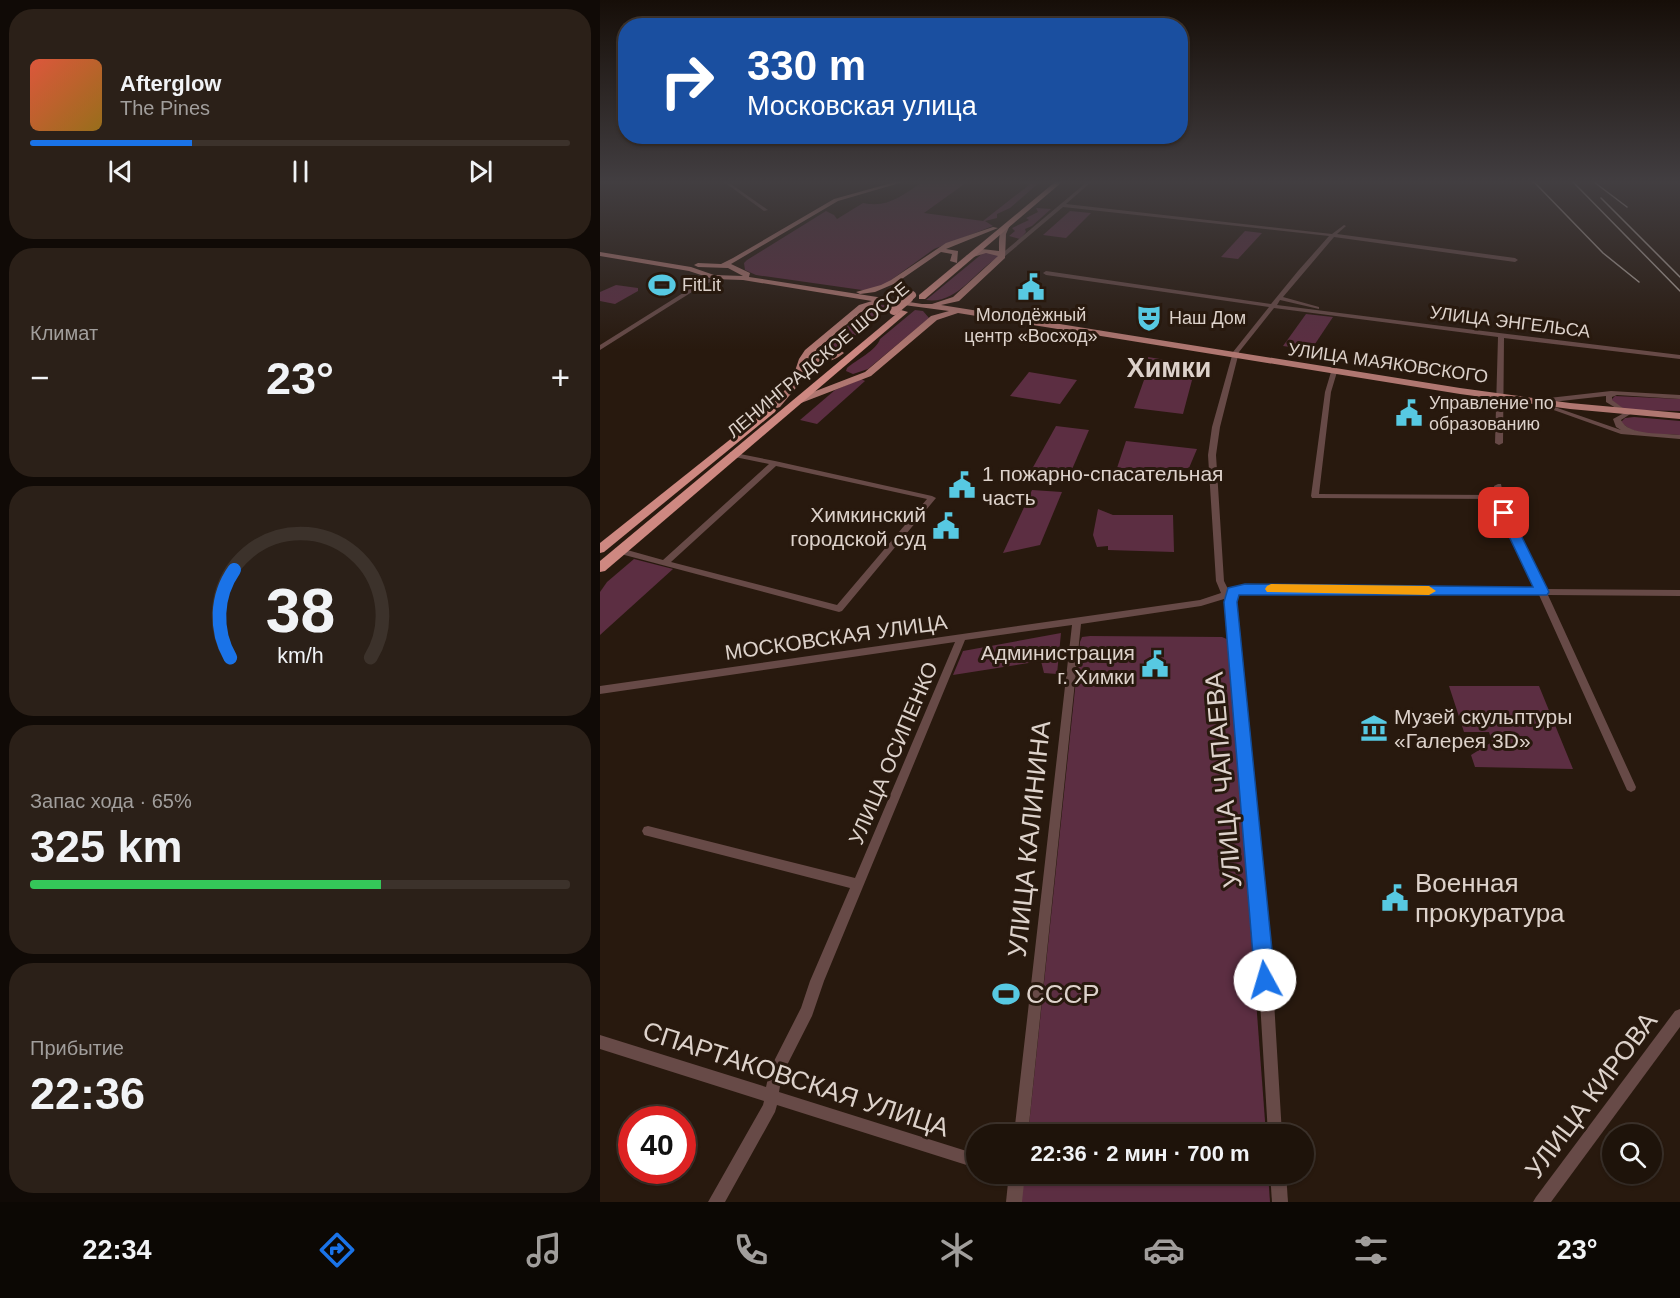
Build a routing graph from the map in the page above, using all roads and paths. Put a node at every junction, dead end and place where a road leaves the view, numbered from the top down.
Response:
1 (772, 238) edge
2 (777, 238) edge
3 (970, 238) edge
4 (982, 238) edge
5 (991, 238) edge
6 (1004, 238) edge
7 (1023, 238) edge
8 (1332, 238) edge
9 (1342, 238) edge
10 (1004, 242) junction
11 (1019, 242) junction
12 (600, 252) edge
13 (935, 252) junction
14 (1003, 252) junction
15 (970, 256) junction
16 (1515, 260) dead end
17 (954, 261) junction
18 (719, 266) junction
19 (734, 269) junction
20 (1046, 273) dead end
21 (707, 274) junction
22 (721, 276) junction
23 (701, 284) junction
24 (888, 286) junction
25 (854, 294) junction
26 (1279, 298) junction
27 (956, 299) junction
28 (925, 303) junction
29 (892, 304) junction
30 (1271, 307) junction
31 (862, 308) junction
32 (960, 312) junction
33 (1337, 314) junction
34 (934, 318) junction
35 (1501, 337) junction
36 (600, 348) edge
37 (813, 349) junction
38 (843, 356) junction
39 (1235, 357) junction
40 (1680, 357) edge
41 (875, 368) junction
42 (1334, 372) junction
43 (1617, 394) junction
44 (1500, 396) junction
45 (1680, 397) edge
46 (1532, 401) junction
47 (783, 406) junction
48 (1629, 413) junction
49 (1680, 416) edge
50 (1639, 434) junction
51 (1680, 438) edge
52 (1499, 443) dead end
53 (734, 454) junction
54 (775, 463) junction
55 (1498, 486) dead end
56 (1497, 497) junction
57 (600, 549) edge
58 (620, 551) junction
59 (664, 563) junction
60 (600, 568) edge
61 (1542, 592) junction
62 (1680, 593) edge
63 (1230, 596) junction
64 (1082, 620) junction
65 (962, 637) junction
66 (600, 690) edge
67 (1631, 787) dead end
68 (648, 831) dead end
69 (858, 884) junction
70 (1680, 1017) edge
71 (600, 1042) edge
72 (770, 1096) junction
73 (1022, 1124) edge
74 (1274, 1124) edge
75 (966, 1158) edge
76 (1015, 1184) edge
77 (1279, 1184) edge
78 (716, 1202) edge
79 (1014, 1202) edge
80 (1280, 1202) edge
81 (1541, 1202) edge

1 - 18 main road
2 - 19 main road
3 - 13 main road
4 - 17 highway, ЛЕНИНГРАДСКОЕ ШОССЕ
5 - 15 highway, ЛЕНИНГРАДСКОЕ ШОССЕ
6 - 10 main road
7 - 11 street
8 - 26 street
9 - 16 street
10 - 11 street
10 - 14 main road
11 - 14 street
12 - 18 main road
12 - 21 main road
13 - 17 main road
13 - 24 main road
14 - 15 main road
14 - 27 main road
15 - 28 highway, ЛЕНИНГРАДСКОЕ ШОССЕ
17 - 29 highway, ЛЕНИНГРАДСКОЕ ШОССЕ, bridge
18 - 19 main road
18 - 21 main road
19 - 22 main road
19 - 25 main road
20 - 30 street, УЛИЦА ЭНГЕЛЬСА
21 - 22 main road
21 - 23 street
22 - 23 street
22 - 25 main road
23 - 36 street
24 - 25 main road
24 - 29 main road
25 - 29 main road, УЛИЦА МАЯКОВСКОГО
25 - 31 main road
26 - 30 street
26 - 33 street, УЛИЦА ЭНГЕЛЬСА
27 - 28 main road
27 - 32 main road
28 - 29 main road, УЛИЦА МАЯКОВСКОГО
28 - 32 main road, УЛИЦА МАЯКОВСКОГО
28 - 34 main road
28 - 38 highway, ЛЕНИНГРАДСКОЕ ШОССЕ
29 - 31 main road
29 - 38 highway, ЛЕНИНГРАДСКОЕ ШОССЕ
30 - 33 street, УЛИЦА ЭНГЕЛЬСА
30 - 39 street
31 - 37 main road
32 - 34 main road
32 - 39 main road, УЛИЦА МАЯКОВСКОГО
33 - 35 street, УЛИЦА ЭНГЕЛЬСА
34 - 41 main road
35 - 40 street, УЛИЦА ЭНГЕЛЬСА
35 - 44 street
37 - 38 main road
37 - 47 main road
38 - 41 main road
38 - 47 highway, ЛЕНИНГРАДСКОЕ ШОССЕ
39 - 42 main road, УЛИЦА МАЯКОВСКОГО
39 - 63 street, УЛИЦА ЧАПАЕВА
41 - 47 main road
42 - 44 main road, УЛИЦА МАЯКОВСКОГО
42 - 56 street
43 - 45 street
43 - 46 street
43 - 48 street
44 - 46 main road, УЛИЦА МАЯКОВСКОГО
44 - 52 street
46 - 48 main road, УЛИЦА МАЯКОВСКОГО
46 - 50 street
47 - 53 highway, ЛЕНИНГРАДСКОЕ ШОССЕ
47 - 57 highway, ЛЕНИНГРАДСКОЕ ШОССЕ
48 - 49 main road, УЛИЦА МАЯКОВСКОГО
48 - 50 street
50 - 51 street
53 - 54 street
53 - 58 highway, ЛЕНИНГРАДСКОЕ ШОССЕ
54 - 59 street
54 - 59 street
55 - 56 street
56 - 61 street
58 - 59 street
58 - 60 highway, ЛЕНИНГРАДСКОЕ ШОССЕ
61 - 62 street, МОСКОВСКАЯ УЛИЦА
61 - 63 street, МОСКОВСКАЯ УЛИЦА
61 - 67 street
63 - 64 street, МОСКОВСКАЯ УЛИЦА
63 - 74 street, УЛИЦА ЧАПАЕВА
64 - 65 street, МОСКОВСКАЯ УЛИЦА
64 - 73 street, УЛИЦА КАЛИНИНА
65 - 66 street, МОСКОВСКАЯ УЛИЦА
65 - 69 street, УЛИЦА ОСИПЕНКО
68 - 69 street
69 - 72 street, УЛИЦА ОСИПЕНКО
70 - 81 street, УЛИЦА КИРОВА
71 - 72 street, СПАРТАКОВСКАЯ УЛИЦА
72 - 75 street, СПАРТАКОВСКАЯ УЛИЦА
72 - 78 street, УЛИЦА ОСИПЕНКО
76 - 79 street
77 - 80 street

